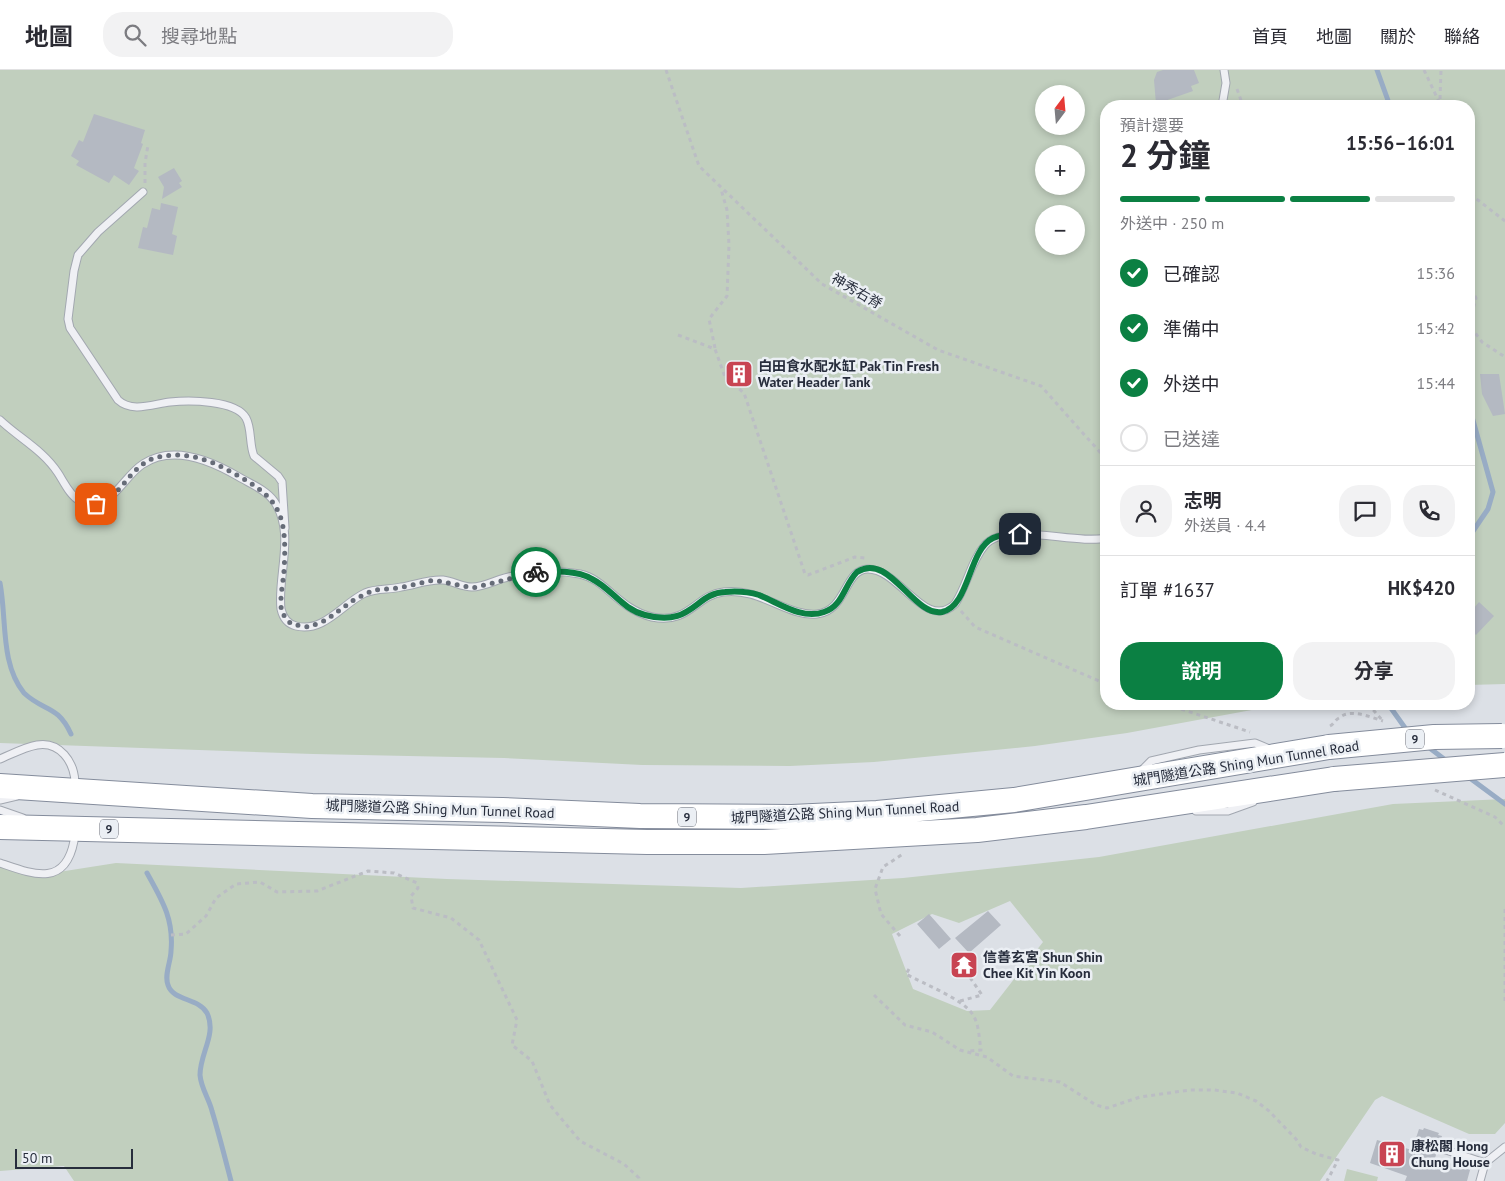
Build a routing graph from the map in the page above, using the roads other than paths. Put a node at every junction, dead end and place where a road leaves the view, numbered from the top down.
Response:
1 (1224, 70) edge
2 (1223, 100) edge
3 (143, 192) road end
4 (0, 420) edge
5 (284, 536) junction
6 (1100, 538) edge
7 (1505, 736) edge
8 (0, 759) edge
9 (1505, 765) edge
10 (75, 782) dead end
11 (0, 786) edge
12 (41, 790) junction
13 (0, 800) edge
14 (1260, 800) dead end
15 (1150, 807) junction
16 (0, 810) edge
17 (0, 827) edge
18 (48, 828) junction
19 (74, 841) dead end
20 (0, 863) edge
21 (1505, 1147) edge
22 (1443, 1148) dead end
23 (1485, 1163) junction
24 (1480, 1181) edge

1 - 2 lane
3 - 5 lane
4 - 5 lane
5 - 6 lane
7 - 12 highway, 城門隧道公路 Shing Mun Tunnel Road / 9, bridge
8 - 10 lane
9 - 15 highway, 城門隧道公路 Shing Mun Tunnel Road / 9, bridge
11 - 12 highway, 城門隧道公路 Shing Mun Tunnel Road / 9
12 - 13 lane
14 - 15 lane
15 - 18 highway, 城門隧道公路 Shing Mun Tunnel Road / 9
16 - 18 lane
17 - 18 highway, 城門隧道公路 Shing Mun Tunnel Road / 9
19 - 20 lane
21 - 23 lane
22 - 23 lane
23 - 24 lane

